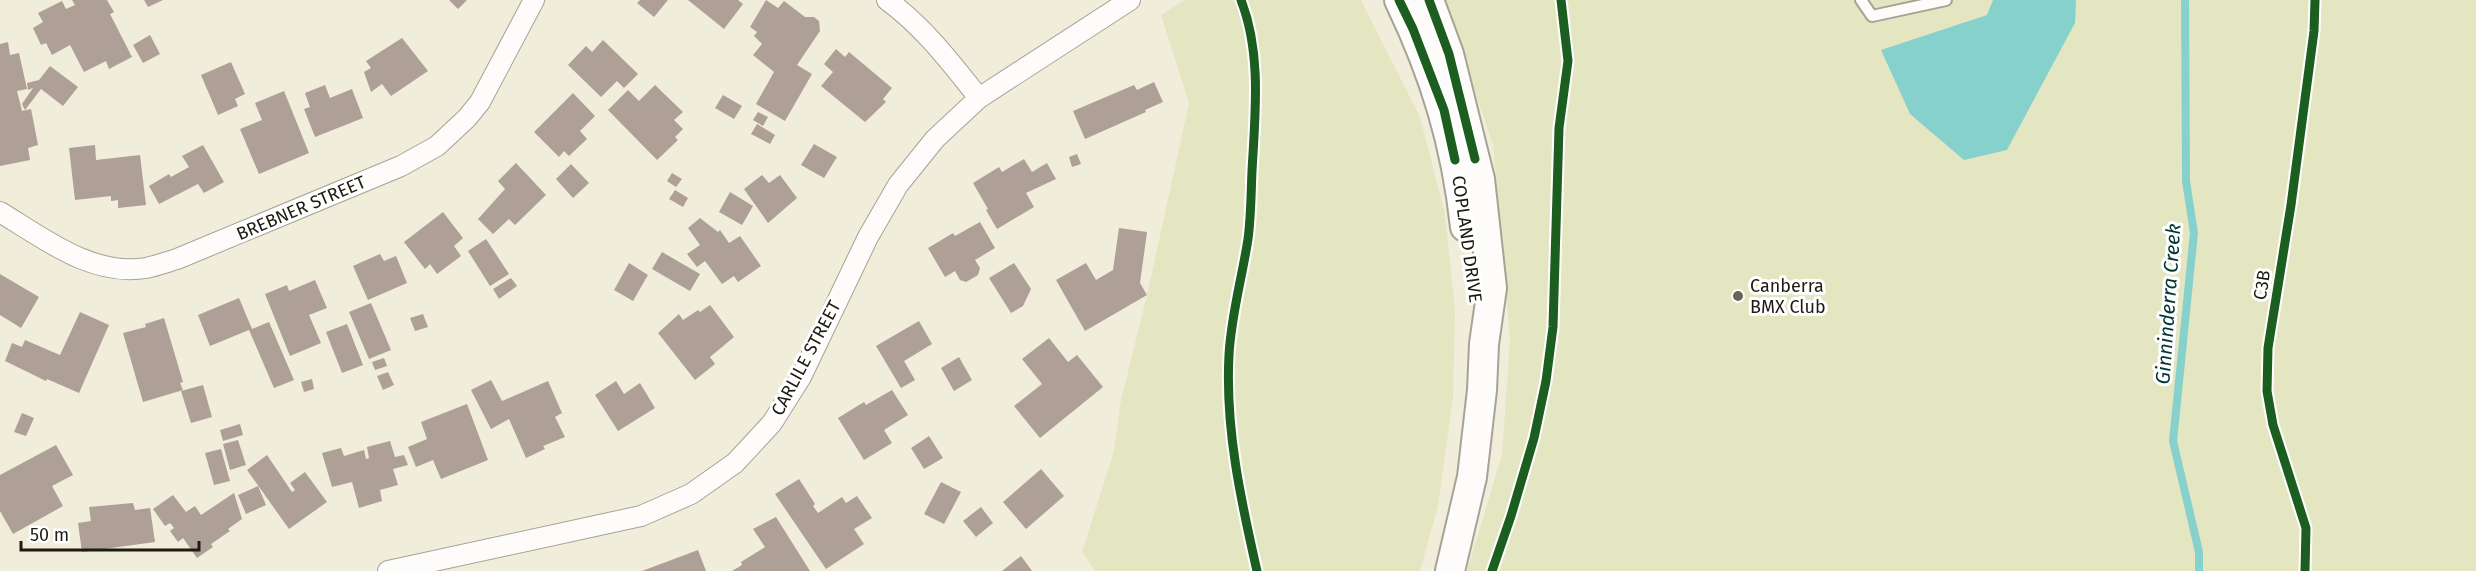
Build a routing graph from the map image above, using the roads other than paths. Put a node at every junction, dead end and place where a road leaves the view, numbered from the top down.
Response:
1 (534, 0) edge
2 (887, 0) edge
3 (1130, 0) edge
4 (1399, 0) edge
5 (1429, 0) edge
6 (1861, 0) edge
7 (1946, 0) edge
8 (979, 98) junction
9 (0, 212) edge
10 (1482, 288) junction
11 (388, 571) edge
12 (1450, 571) edge

1 - 9 street, BREBNER STREET
2 - 8 street
3 - 8 street, CARLILE STREET
4 - 10 main road, COPLAND DRIVE
5 - 10 main road, COPLAND DRIVE
6 - 7 lane
8 - 11 street, CARLILE STREET
10 - 12 main road, COPLAND DRIVE

